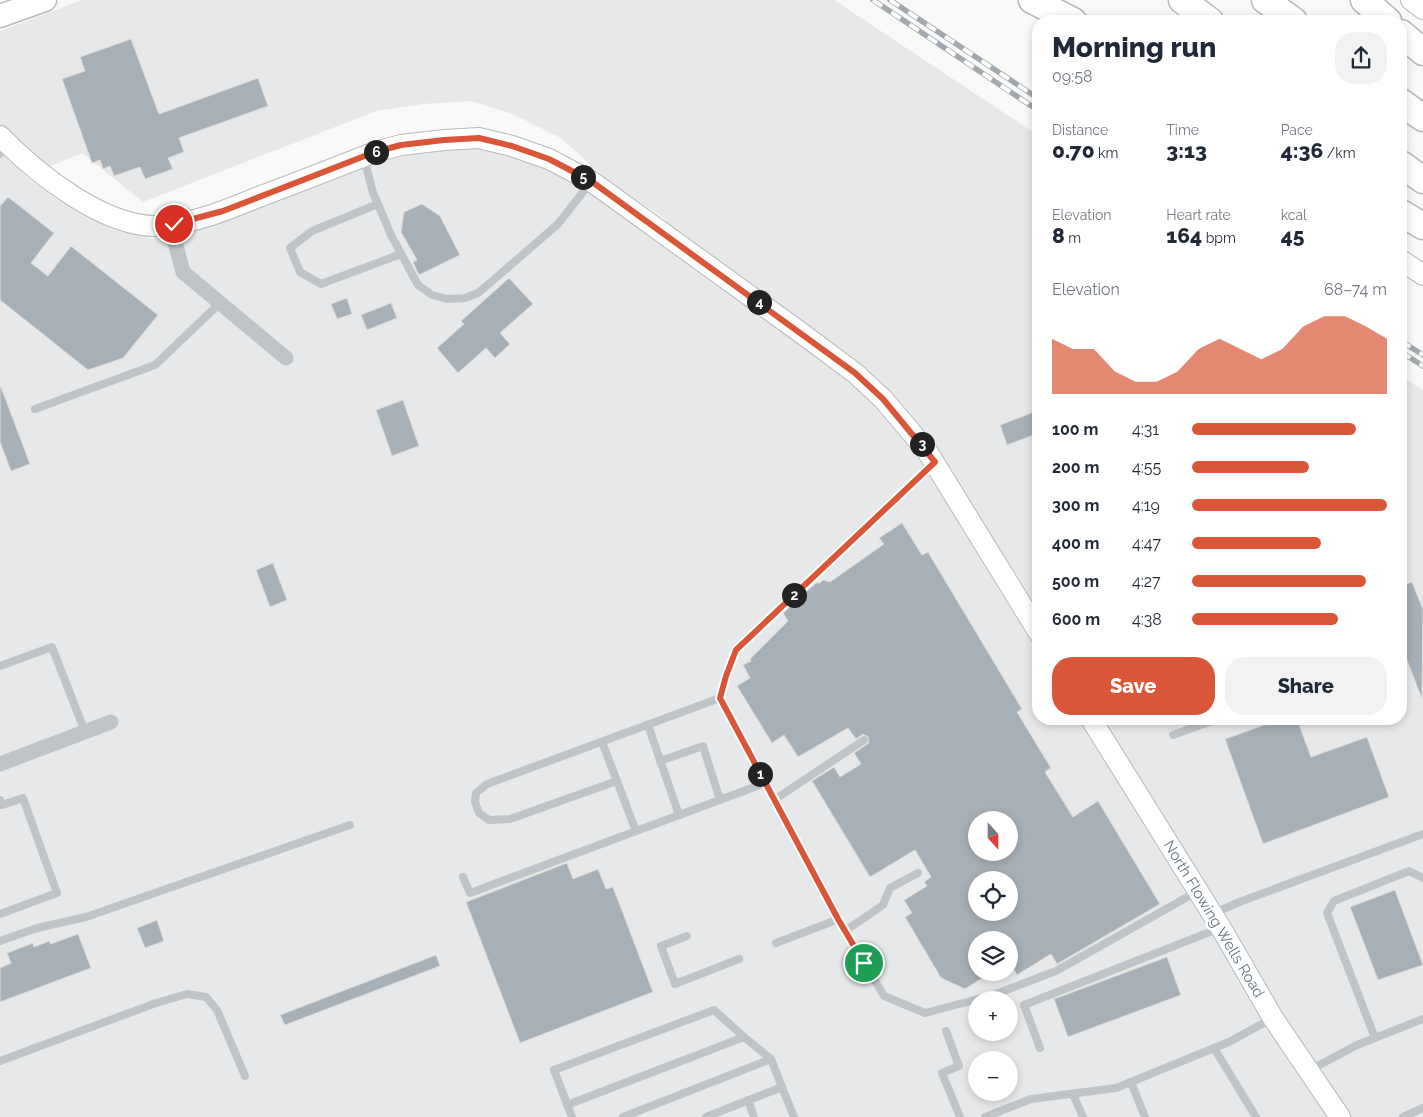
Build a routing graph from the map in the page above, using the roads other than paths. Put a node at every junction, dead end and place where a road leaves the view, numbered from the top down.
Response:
1 (45, 0) edge
2 (1032, 0) edge
3 (1182, 0) edge
4 (1265, 0) edge
5 (1364, 0) edge
6 (1411, 0) edge
7 (1423, 9) edge
8 (1052, 15) edge
9 (1061, 15) edge
10 (1202, 15) edge
11 (1286, 15) edge
12 (1381, 15) edge
13 (0, 16) edge
14 (1407, 37) edge
15 (1423, 52) edge
16 (1407, 106) edge
17 (1423, 118) edge
18 (3, 145) edge
19 (364, 157) junction
20 (1407, 168) edge
21 (1423, 180) edge
22 (591, 181) junction
23 (378, 204) junction
24 (1407, 217) edge
25 (174, 224) junction
26 (1423, 226) edge
27 (401, 254) junction
28 (1407, 264) edge
29 (1423, 275) edge
30 (220, 303) junction
31 (286, 358) dead end
32 (34, 409) dead end
33 (935, 462) junction
34 (1032, 621) edge
35 (0, 666) edge
36 (720, 698) junction
37 (111, 722) dead end
38 (648, 725) junction
39 (1095, 725) edge
40 (1200, 725) edge
41 (85, 732) junction
42 (1173, 735) dead end
43 (864, 740) dead end
44 (602, 742) junction
45 (660, 761) junction
46 (0, 764) edge
47 (617, 781) junction
48 (765, 783) junction
49 (720, 800) junction
50 (774, 800) junction
51 (1, 803) edge
52 (679, 815) junction
53 (350, 825) dead end
54 (636, 831) junction
55 (1423, 834) edge
56 (918, 873) dead end
57 (463, 877) dead end
58 (1423, 878) edge
59 (1198, 890) junction
60 (0, 914) edge
61 (838, 919) junction
62 (1216, 921) junction
63 (845, 931) junction
64 (687, 936) dead end
65 (0, 941) edge
66 (776, 942) dead end
67 (739, 958) dead end
68 (1273, 1018) junction
69 (1423, 1019) edge
70 (946, 1031) dead end
71 (744, 1037) junction
72 (1375, 1038) junction
73 (1040, 1048) dead end
74 (1214, 1048) junction
75 (771, 1059) junction
76 (0, 1061) edge
77 (1308, 1071) junction
78 (245, 1076) dead end
79 (1131, 1082) junction
80 (782, 1087) junction
81 (1073, 1094) junction
82 (748, 1100) junction
83 (567, 1105) junction
84 (1423, 1108) edge
85 (572, 1117) edge
86 (623, 1117) edge
87 (706, 1117) edge
88 (754, 1117) edge
89 (794, 1117) edge
90 (960, 1117) edge
91 (986, 1117) edge
92 (1083, 1117) edge
93 (1145, 1117) edge
94 (1256, 1117) edge
95 (1340, 1117) edge
96 (1403, 1117) edge

1 - 13 main road
2 - 8 street
2 - 9 highway
3 - 10 highway
4 - 11 highway
5 - 12 highway
6 - 7 street
14 - 15 highway
16 - 17 highway
18 - 25 street
19 - 22 street
19 - 23 lane
19 - 25 street
20 - 21 highway
22 - 27 lane
22 - 33 street
23 - 27 lane
23 - 27 lane
24 - 26 highway
25 - 30 street
28 - 29 street
30 - 31 street
30 - 32 lane
33 - 34 street
33 - 36 lane
35 - 41 lane
36 - 38 lane
36 - 48 lane
37 - 41 street
38 - 44 lane
38 - 45 lane
39 - 59 street, North Flowing Wells Road
40 - 42 lane
41 - 46 street
43 - 50 lane
44 - 47 lane
44 - 47 lane
45 - 49 lane
45 - 52 lane
47 - 54 lane
48 - 49 lane
48 - 50 lane
49 - 52 lane
50 - 61 lane
51 - 60 lane
52 - 54 lane
53 - 65 lane
54 - 57 lane
55 - 62 lane
56 - 63 lane
58 - 72 lane
59 - 62 street, North Flowing Wells Road
59 - 63 lane
61 - 63 lane
61 - 66 lane
62 - 68 street, North Flowing Wells Road
62 - 73 lane
64 - 67 lane
68 - 74 lane
68 - 77 street, North Flowing Wells Road
69 - 72 lane
70 - 90 lane
71 - 75 lane
71 - 83 lane
71 - 83 lane
72 - 77 lane
74 - 79 lane
74 - 94 lane
75 - 80 lane
75 - 86 lane
76 - 78 lane
77 - 95 street, North Flowing Wells Road
79 - 81 lane
79 - 93 lane
80 - 82 lane
80 - 89 lane
81 - 91 lane
81 - 92 lane
82 - 87 lane
82 - 88 lane
83 - 85 lane
84 - 96 lane

